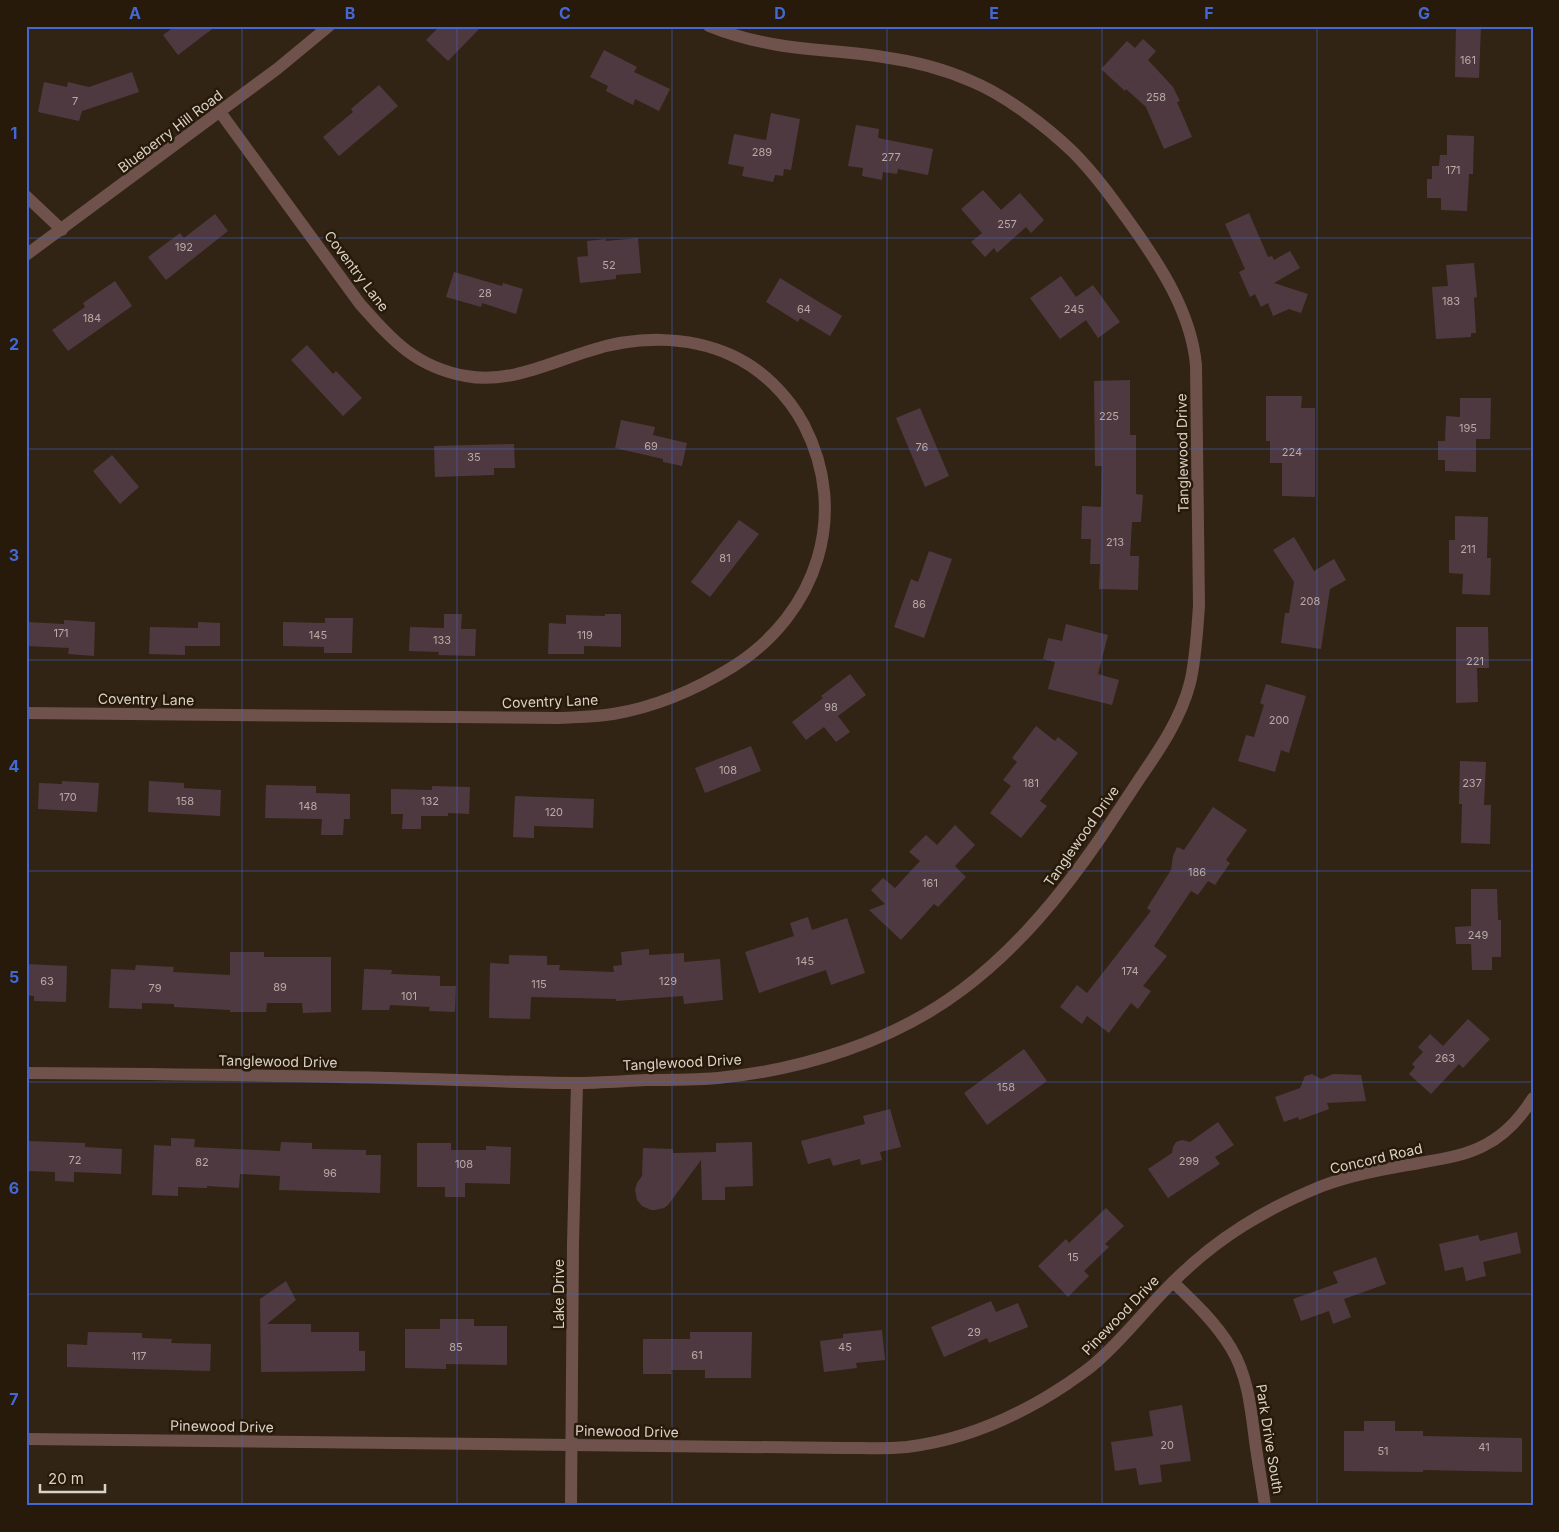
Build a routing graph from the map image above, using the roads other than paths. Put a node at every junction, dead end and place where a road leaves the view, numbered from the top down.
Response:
1 (329, 26) edge
2 (709, 26) edge
3 (220, 112) junction
4 (26, 196) edge
5 (62, 230) junction
6 (26, 256) edge
7 (26, 713) edge
8 (26, 1073) edge
9 (577, 1083) junction
10 (1533, 1098) edge
11 (1173, 1282) junction
12 (26, 1439) edge
13 (573, 1446) junction
14 (571, 1506) edge
15 (1265, 1506) edge

1 - 3 street, Blueberry Hill Road
2 - 9 street, Tanglewood Drive
3 - 5 street, Blueberry Hill Road
3 - 7 street, Coventry Lane
4 - 5 street
5 - 6 street, Blueberry Hill Road
8 - 9 street, Tanglewood Drive
9 - 13 street, Lake Drive
10 - 11 street, Concord Road
11 - 13 street, Pinewood Drive
11 - 15 street, Park Drive South
12 - 13 street, Pinewood Drive
13 - 14 street, Lake Drive

